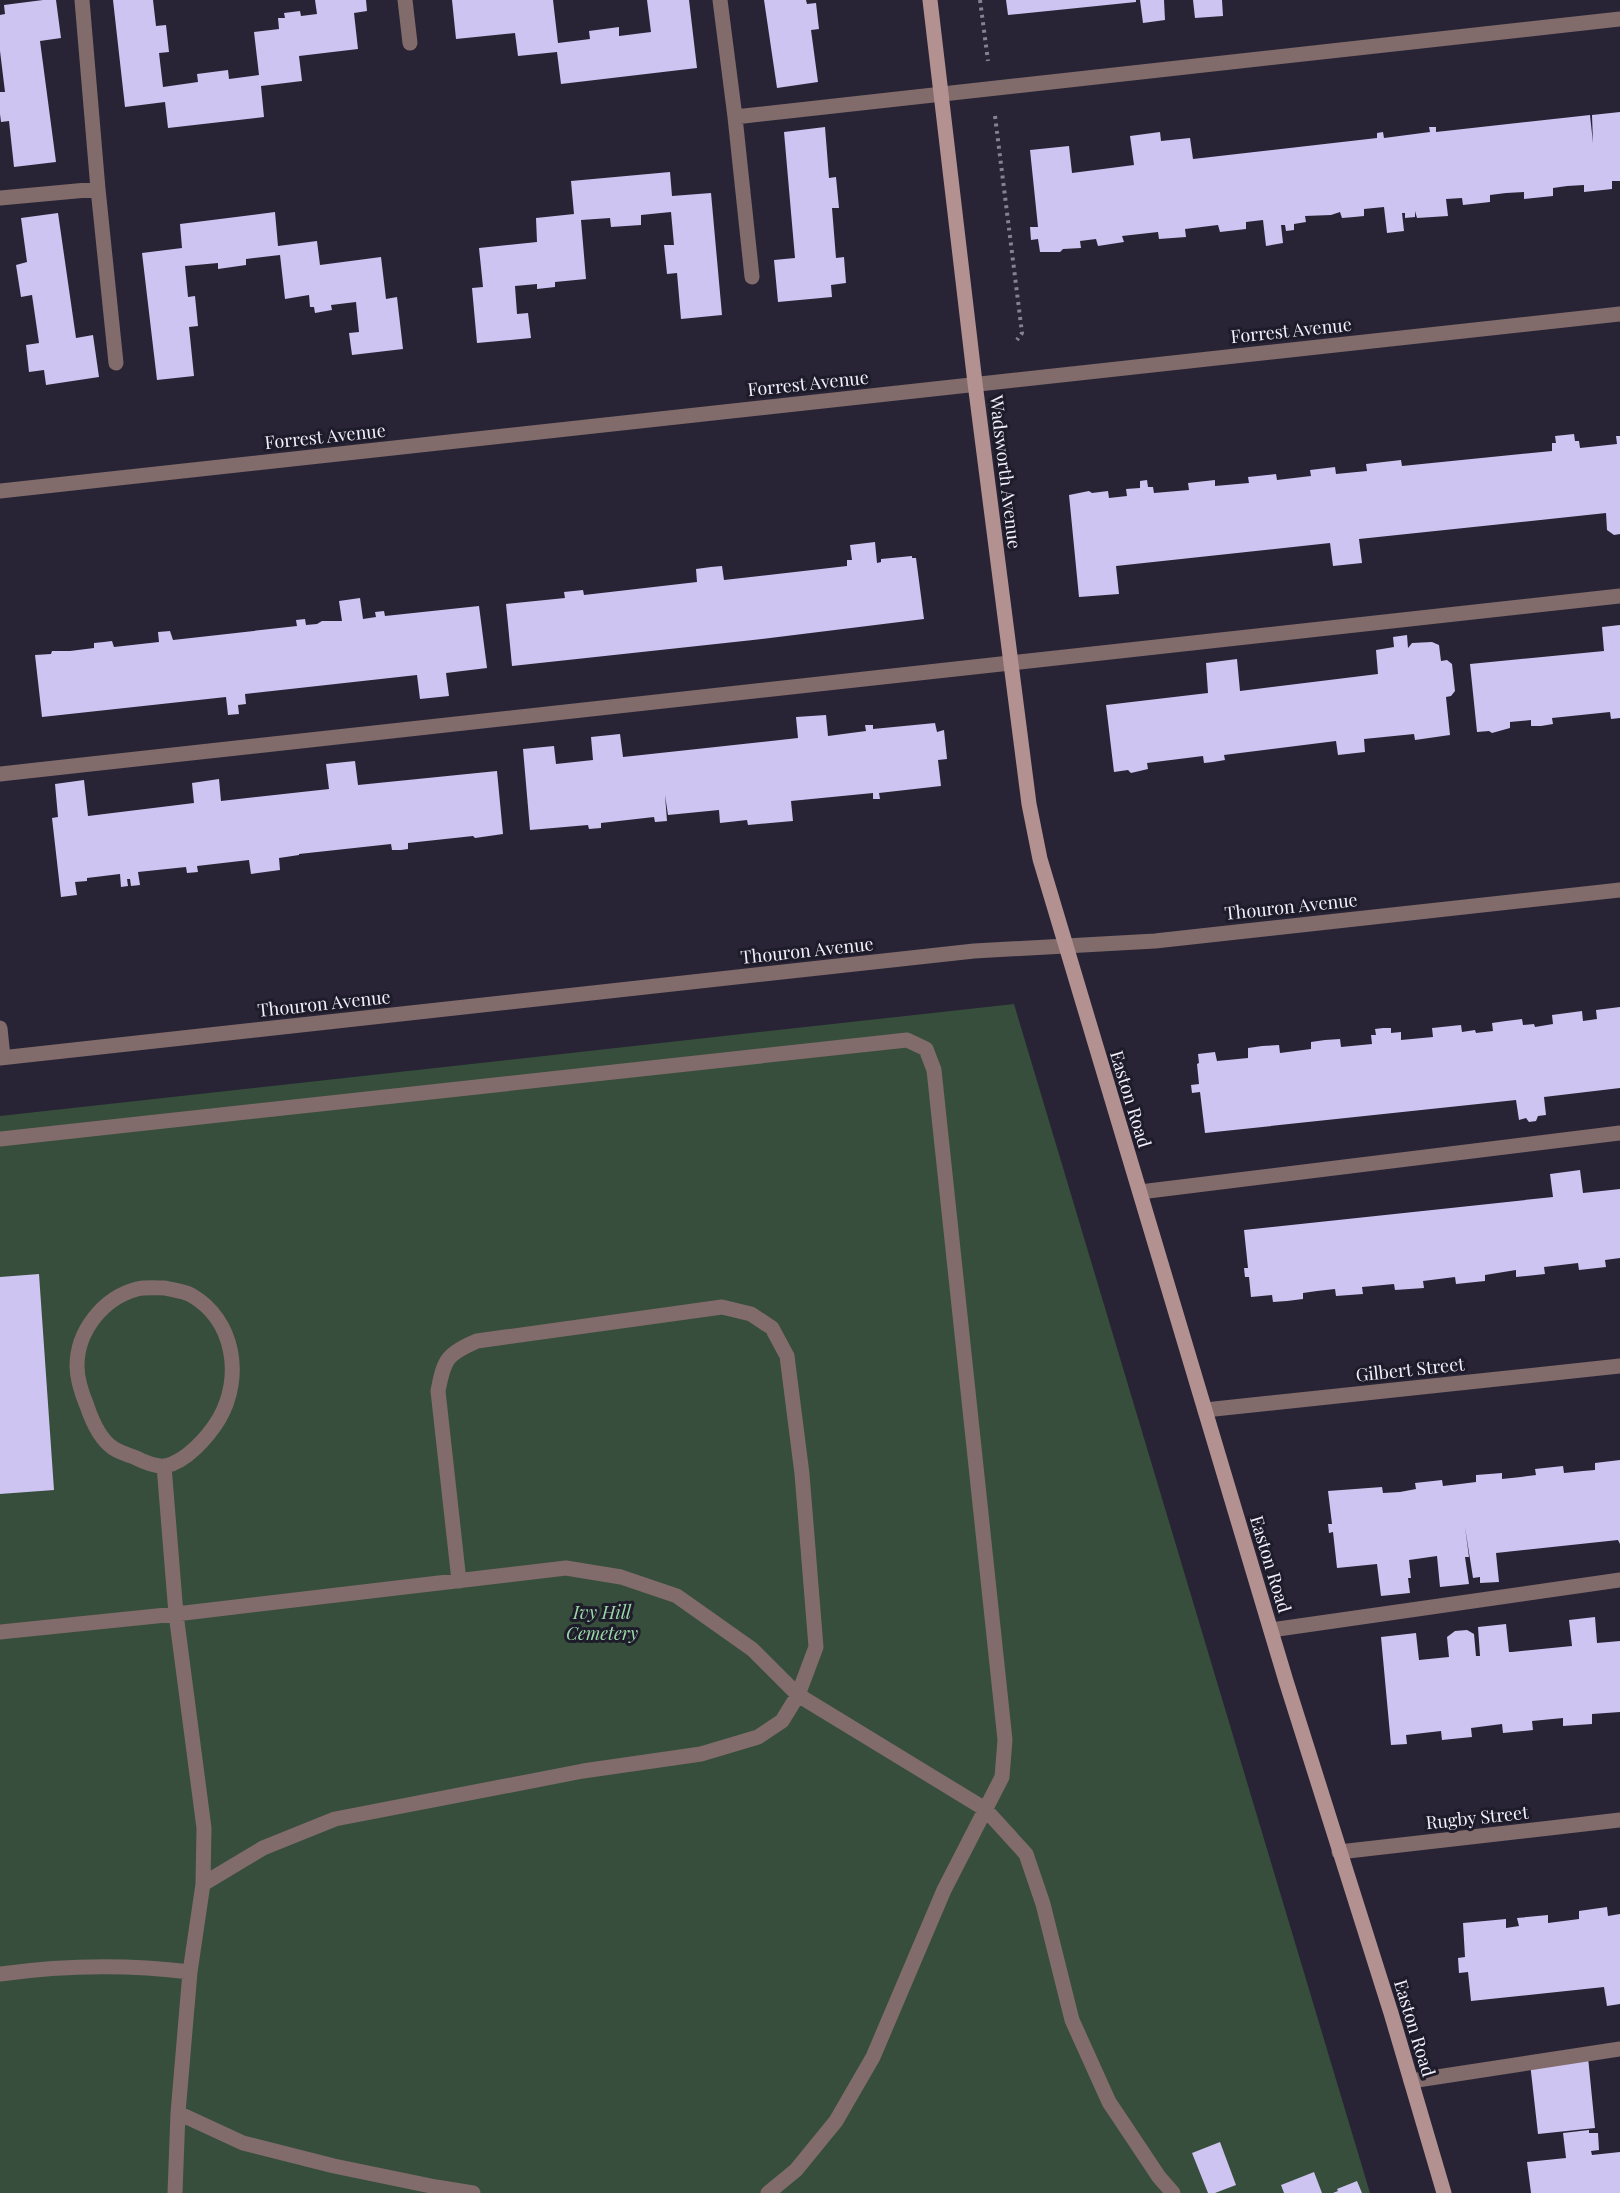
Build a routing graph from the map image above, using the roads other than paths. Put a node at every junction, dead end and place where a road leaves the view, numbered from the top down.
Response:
1 (82, 0) edge
2 (405, 0) edge
3 (720, 0) edge
4 (930, 0) edge
5 (1620, 19) edge
6 (410, 43) dead end
7 (941, 94) junction
8 (735, 117) junction
9 (98, 189) junction
10 (0, 198) edge
11 (752, 277) dead end
12 (1620, 314) edge
13 (116, 363) dead end
14 (975, 383) junction
15 (0, 490) edge
16 (1620, 596) edge
17 (1011, 664) junction
18 (0, 774) edge
19 (1620, 890) edge
20 (1064, 946) junction
21 (0, 1028) edge
22 (2, 1057) edge
23 (1620, 1132) edge
24 (0, 1139) edge
25 (1140, 1192) junction
26 (1620, 1366) edge
27 (1205, 1410) junction
28 (164, 1466) junction
29 (1620, 1580) edge
30 (459, 1581) junction
31 (176, 1614) junction
32 (1270, 1629) junction
33 (0, 1632) edge
34 (798, 1695) junction
35 (985, 1809) junction
36 (1620, 1820) edge
37 (1339, 1852) junction
38 (203, 1884) junction
39 (190, 1972) junction
40 (0, 1974) edge
41 (1620, 2049) edge
42 (1411, 2081) junction
43 (178, 2113) junction
44 (175, 2193) edge
45 (473, 2193) edge
46 (768, 2193) edge
47 (1173, 2193) edge
48 (1444, 2193) edge

1 - 9 street
2 - 6 street
3 - 8 street
4 - 7 main road, Wadsworth Avenue
5 - 7 street
7 - 8 street
7 - 14 main road, Wadsworth Avenue
8 - 11 street
9 - 10 street
9 - 13 street
12 - 14 street, Forrest Avenue
14 - 15 street, Forrest Avenue
14 - 17 main road, Wadsworth Avenue
16 - 17 street
17 - 18 street
17 - 20 main road, Wadsworth Avenue
19 - 20 street, Thouron Avenue
20 - 22 street, Thouron Avenue
20 - 25 main road, Easton Road
21 - 22 street
23 - 25 street
24 - 35 street
25 - 27 main road, Easton Road
26 - 27 street, Gilbert Street
27 - 32 main road, Easton Road
28 - 28 street
28 - 31 street
29 - 32 street
30 - 31 street
30 - 34 street
30 - 34 street
31 - 33 street
31 - 38 street
32 - 37 main road, Easton Road
34 - 35 street
34 - 38 street
35 - 46 street
35 - 47 street
36 - 37 street, Rugby Street
37 - 42 main road, Easton Road
38 - 39 street
39 - 40 street
39 - 43 street
41 - 42 street
42 - 48 main road, Easton Road
43 - 44 street
43 - 45 street

